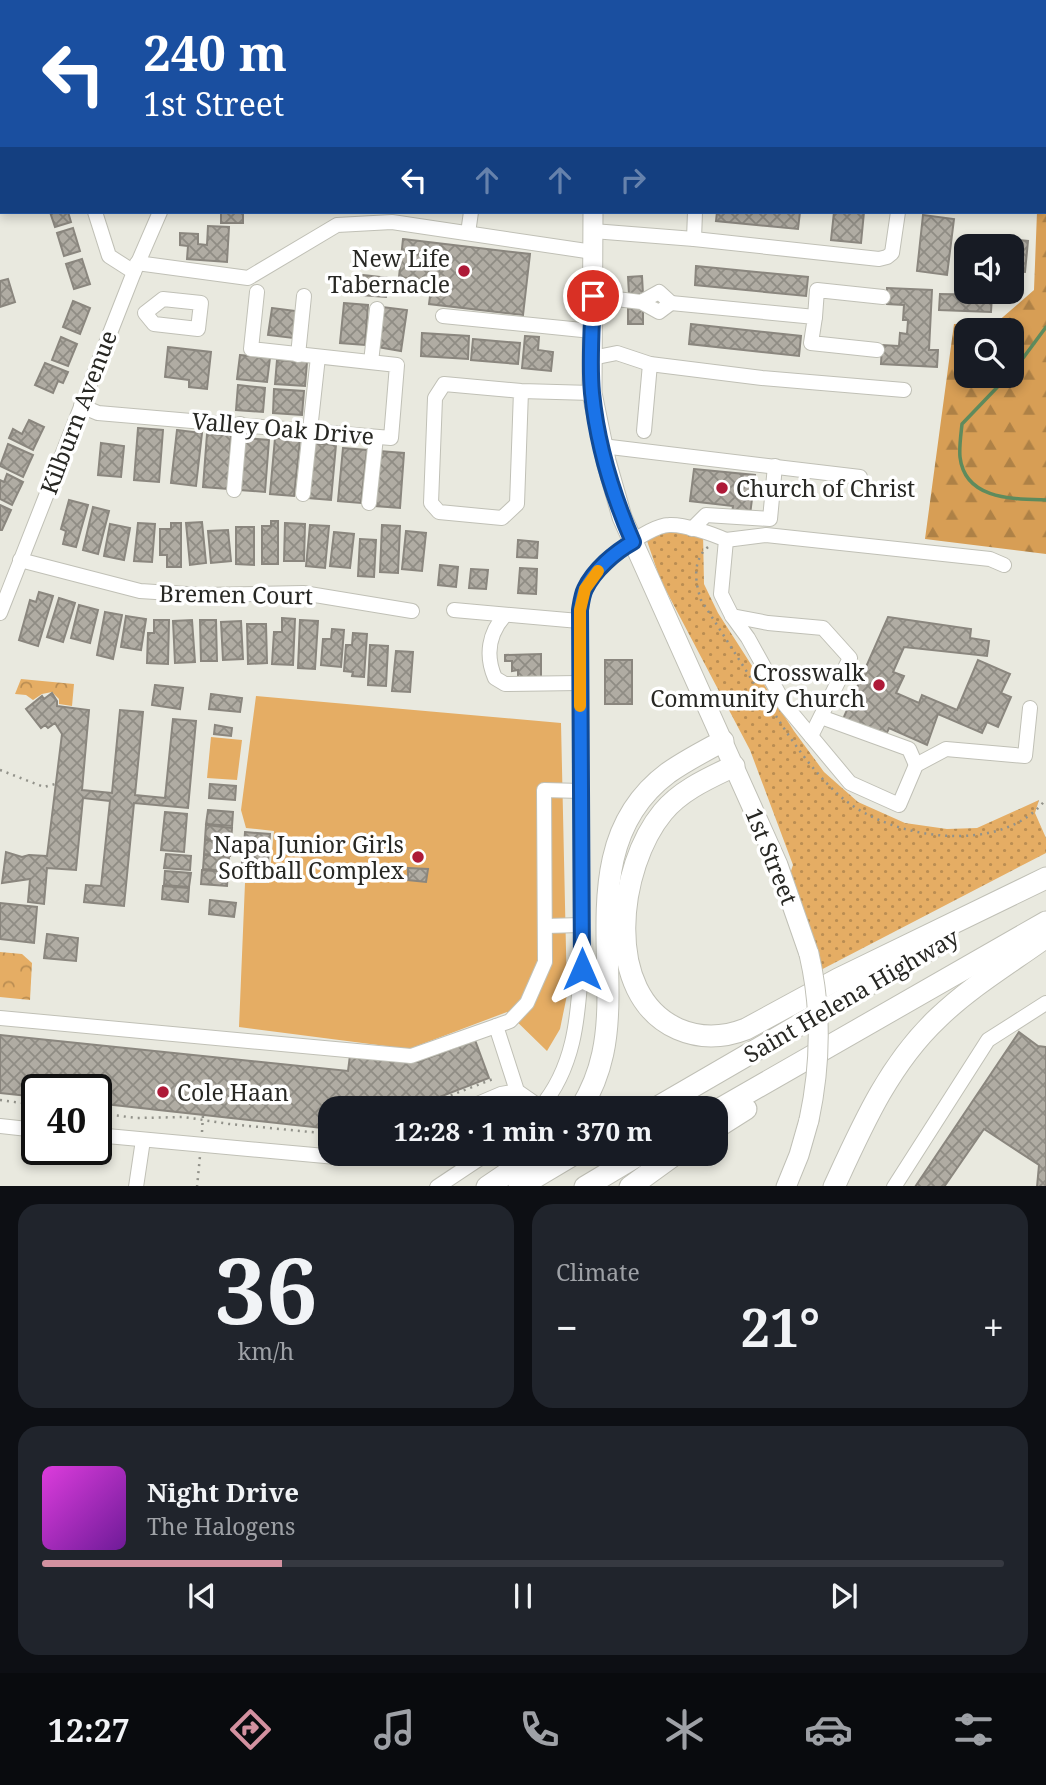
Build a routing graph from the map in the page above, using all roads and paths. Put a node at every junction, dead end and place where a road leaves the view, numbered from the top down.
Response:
1 (96, 214) edge
2 (159, 214) edge
3 (471, 214) edge
4 (695, 214) edge
5 (898, 214) edge
6 (393, 217) edge
7 (593, 221) edge
8 (468, 233) junction
9 (694, 239) junction
10 (593, 252) junction
11 (135, 267) junction
12 (257, 292) dead end
13 (304, 296) dead end
14 (593, 296) junction
15 (883, 297) dead end
16 (377, 309) dead end
17 (443, 316) dead end
18 (815, 317) junction
19 (592, 331) junction
20 (877, 350) dead end
21 (298, 355) junction
22 (318, 357) junction
23 (592, 358) junction
24 (371, 362) junction
25 (650, 364) junction
26 (904, 390) dead end
27 (521, 391) junction
28 (592, 393) junction
29 (81, 406) junction
30 (240, 424) junction
31 (309, 430) junction
32 (644, 432) dead end
33 (376, 437) junction
34 (602, 446) junction
35 (775, 466) junction
36 (860, 477) dead end
37 (234, 489) dead end
38 (303, 494) dead end
39 (369, 503) dead end
40 (692, 529) junction
41 (726, 540) junction
42 (633, 542) junction
43 (20, 560) junction
44 (1004, 565) dead end
45 (454, 610) dead end
46 (412, 611) dead end
47 (0, 613) edge
48 (505, 615) junction
49 (732, 616) junction
50 (579, 621) junction
51 (579, 683) junction
52 (1030, 708) dead end
53 (821, 717) junction
54 (811, 736) junction
55 (723, 741) junction
56 (916, 765) junction
57 (734, 766) junction
58 (0, 770) edge
59 (55, 784) dead end
60 (581, 791) junction
61 (1046, 880) edge
62 (1046, 922) edge
63 (581, 925) junction
64 (546, 926) junction
65 (1046, 937) edge
66 (911, 999) junction
67 (1043, 1008) edge
68 (0, 1018) edge
69 (496, 1026) junction
70 (498, 1083) dead end
71 (517, 1091) junction
72 (449, 1096) edge
73 (496, 1096) edge
74 (524, 1096) edge
75 (548, 1096) edge
76 (588, 1096) edge
77 (677, 1096) edge
78 (0, 1101) edge
79 (21, 1103) edge
80 (728, 1104) edge
81 (112, 1115) edge
82 (728, 1120) edge
83 (0, 1126) edge
84 (21, 1128) edge
85 (318, 1133) edge
86 (112, 1137) edge
87 (143, 1140) junction
88 (318, 1155) edge
89 (468, 1166) edge
90 (517, 1166) edge
91 (554, 1166) edge
92 (620, 1166) edge
93 (658, 1166) edge
94 (136, 1186) edge
95 (437, 1186) edge
96 (487, 1186) edge
97 (519, 1186) edge
98 (585, 1186) edge
99 (630, 1186) edge
100 (786, 1186) edge
101 (834, 1186) edge
102 (894, 1186) edge

1 - 11 street
2 - 11 street, Kilburn Avenue
3 - 8 street
4 - 9 street
5 - 9 street
6 - 8 street
6 - 11 street
7 - 9 street
7 - 10 main road, 1st Street
8 - 10 street
10 - 14 main road, 1st Street
11 - 29 street, Kilburn Avenue
12 - 21 street, Valley Oak Drive
13 - 21 street
14 - 18 street
14 - 19 main road, 1st Street
15 - 18 street
16 - 24 street
17 - 19 street
18 - 20 street
19 - 23 main road, 1st Street
21 - 22 street, Valley Oak Drive
22 - 24 street, Valley Oak Drive
22 - 31 street
23 - 25 street
23 - 28 main road, 1st Street
24 - 33 street, Valley Oak Drive
25 - 26 street
25 - 32 street
27 - 27 street
27 - 28 street
28 - 34 main road, 1st Street
29 - 30 street, Valley Oak Drive
29 - 43 street, Kilburn Avenue
30 - 31 street, Valley Oak Drive
30 - 37 street
31 - 33 street, Valley Oak Drive
31 - 38 street
33 - 39 street
34 - 35 street
34 - 42 main road, 1st Street
35 - 36 street
35 - 40 street
40 - 41 street
40 - 42 street
41 - 44 street
41 - 49 street
42 - 50 street
42 - 55 main road, 1st Street
43 - 46 street, Bremen Court
43 - 47 street, Kilburn Avenue
45 - 48 street
48 - 50 street
48 - 51 street
49 - 53 street
49 - 54 street
50 - 51 street
51 - 60 street
52 - 56 street
53 - 54 street
53 - 56 street
54 - 56 street
55 - 57 main road, 1st Street
55 - 76 highway
57 - 61 highway
57 - 100 main road, 1st Street, bridge
58 - 59 path
60 - 63 street
60 - 64 street
61 - 77 highway, Saint Helena Highway
62 - 66 highway, Saint Helena Highway
63 - 64 street
63 - 75 street
64 - 69 street
65 - 101 highway
66 - 80 highway, Saint Helena Highway
66 - 82 highway
67 - 102 street
68 - 69 street
69 - 71 street
70 - 72 path
71 - 73 street
71 - 74 street
78 - 79 path
81 - 85 path
83 - 84 street
86 - 87 street
87 - 88 street
87 - 94 street
89 - 95 street
90 - 96 highway
91 - 97 highway
92 - 98 highway
93 - 99 highway

